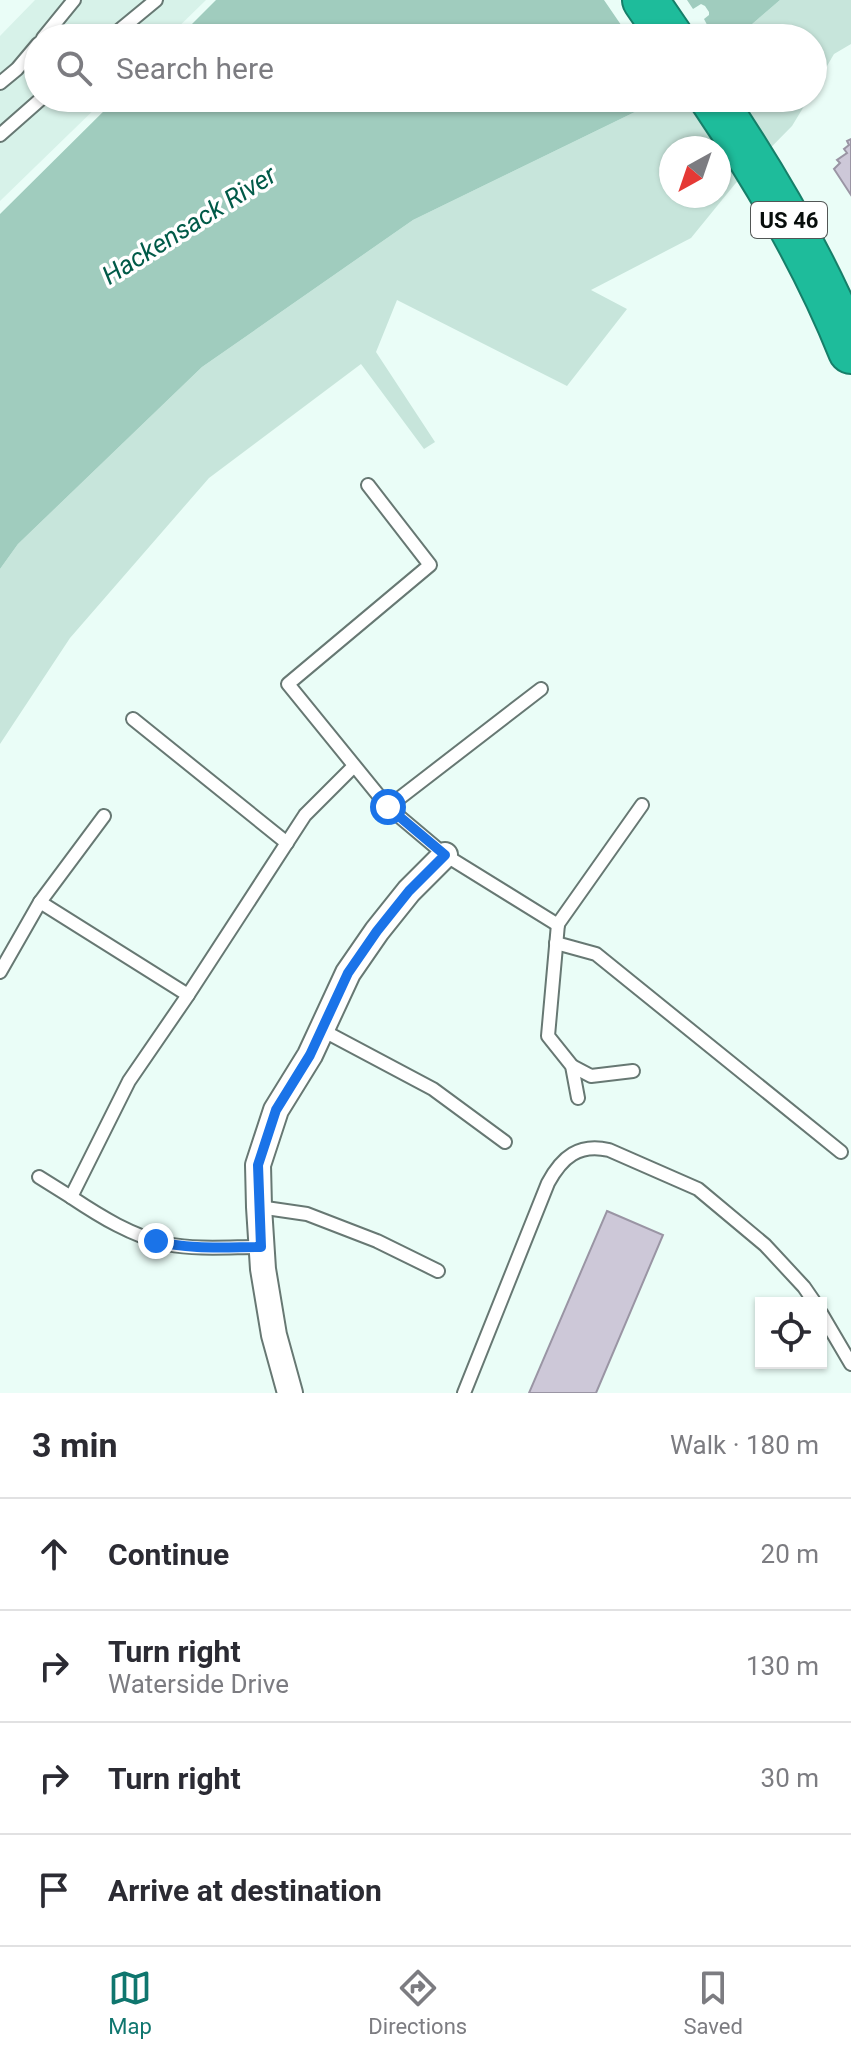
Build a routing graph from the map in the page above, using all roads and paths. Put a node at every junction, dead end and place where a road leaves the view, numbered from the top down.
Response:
1 (74, 0) edge
2 (156, 0) edge
3 (645, 0) edge
4 (54, 24) edge
5 (127, 24) edge
6 (661, 24) edge
7 (24, 61) edge
8 (0, 83) edge
9 (26, 112) edge
10 (721, 112) edge
11 (0, 135) edge
12 (851, 351) edge
13 (368, 485) dead end
14 (541, 689) dead end
15 (133, 719) dead end
16 (354, 766) junction
17 (642, 805) dead end
18 (388, 807) junction
19 (104, 816) dead end
20 (287, 843) junction
21 (445, 855) junction
22 (40, 902) junction
23 (558, 925) junction
24 (556, 943) junction
25 (0, 972) edge
26 (188, 995) junction
27 (322, 1030) junction
28 (572, 1066) junction
29 (633, 1071) dead end
30 (578, 1098) dead end
31 (505, 1142) dead end
32 (841, 1152) dead end
33 (39, 1177) dead end
34 (71, 1197) junction
35 (259, 1207) junction
36 (261, 1247) junction
37 (438, 1271) dead end
38 (811, 1297) edge
39 (827, 1323) edge
40 (851, 1364) edge
41 (290, 1393) edge
42 (464, 1393) edge

1 - 4 lane
2 - 5 lane
3 - 6 highway
7 - 8 lane
9 - 11 lane
10 - 12 highway, US 46
13 - 16 lane
14 - 18 lane
15 - 20 lane
16 - 18 lane
16 - 20 lane
17 - 23 lane
18 - 21 lane
19 - 22 lane
20 - 26 lane
21 - 23 lane
21 - 27 street
22 - 25 lane
22 - 26 lane
23 - 24 lane
24 - 28 lane
24 - 32 lane
26 - 34 lane
27 - 31 lane
27 - 35 street
28 - 29 lane
28 - 30 lane
33 - 34 lane
34 - 36 lane
35 - 36 street
35 - 37 lane
36 - 41 street
38 - 42 lane
39 - 40 lane

